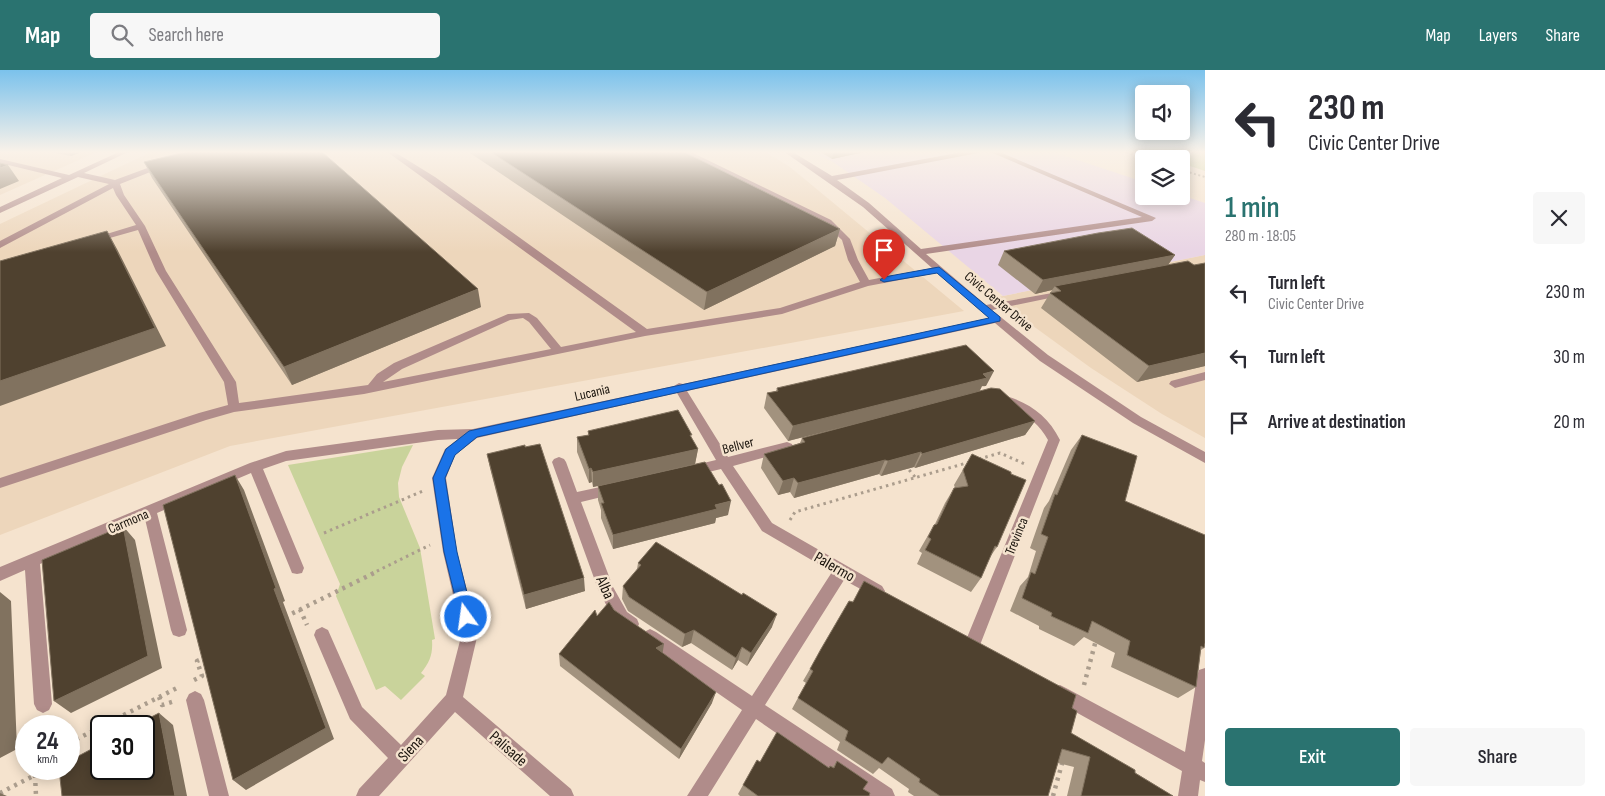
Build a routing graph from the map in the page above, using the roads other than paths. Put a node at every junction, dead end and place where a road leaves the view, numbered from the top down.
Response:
1 (54, 185) edge
2 (112, 185) edge
3 (117, 185) edge
4 (440, 185) edge
5 (753, 185) edge
6 (839, 185) edge
7 (1073, 185) edge
8 (0, 210) edge
9 (140, 226) junction
10 (84, 242) edge
11 (0, 245) edge
12 (919, 252) junction
13 (939, 270) junction
14 (866, 283) junction
15 (1074, 291) edge
16 (984, 308) junction
17 (996, 319) junction
18 (645, 333) junction
19 (559, 351) junction
20 (1205, 376) edge
21 (1175, 384) dead end
22 (372, 388) junction
23 (679, 388) junction
24 (991, 397) edge
25 (234, 408) junction
26 (473, 434) junction
27 (798, 444) edge
28 (1205, 458) edge
29 (559, 462) dead end
30 (725, 464) junction
31 (255, 466) junction
32 (678, 475) edge
33 (0, 483) edge
34 (630, 486) edge
35 (573, 498) junction
36 (150, 512) junction
37 (32, 561) junction
38 (297, 568) dead end
39 (842, 570) junction
40 (0, 574) edge
41 (890, 598) edge
42 (179, 630) dead end
43 (322, 635) dead end
44 (956, 636) edge
45 (972, 645) junction
46 (988, 654) edge
47 (1205, 676) edge
48 (1046, 686) edge
49 (195, 700) dead end
50 (454, 700) junction
51 (42, 704) dead end
52 (754, 707) junction
53 (400, 758) junction
54 (1198, 769) edge
55 (219, 796) edge
56 (366, 796) edge
57 (564, 796) edge
58 (697, 796) edge
59 (885, 796) edge
60 (1188, 796) edge

1 - 8 street
2 - 11 street
3 - 9 street
4 - 18 street
5 - 14 street
6 - 12 street, Civic Center Drive
7 - 12 street
9 - 10 street
9 - 25 street
12 - 13 street, Civic Center Drive
13 - 14 street
13 - 16 street, Civic Center Drive
14 - 18 street
15 - 16 street
16 - 17 street, Civic Center Drive
17 - 23 street, Lucania
17 - 28 street, Civic Center Drive
18 - 19 street
19 - 22 street
19 - 22 street
20 - 21 street
22 - 25 street
23 - 26 street, Lucania
23 - 30 street, Palermo
24 - 45 street, Trevinca
25 - 33 street
26 - 31 street, Carmona
26 - 50 street, Lucania
27 - 30 street, Bellver
29 - 35 street, Alba
30 - 32 street, Bellver
30 - 39 street, Palermo
31 - 36 street, Carmona
31 - 38 street
34 - 35 street
35 - 52 street, Alba
36 - 37 street, Carmona
36 - 42 street
37 - 40 street, Carmona
37 - 51 street
39 - 41 street, Palermo
39 - 52 street
43 - 53 street
44 - 45 street
45 - 46 street
47 - 54 street
48 - 54 street
49 - 55 street
50 - 53 street, Siena
50 - 57 street, Palisade
52 - 58 street
52 - 59 street, Alba
53 - 56 street, Siena
54 - 60 street

